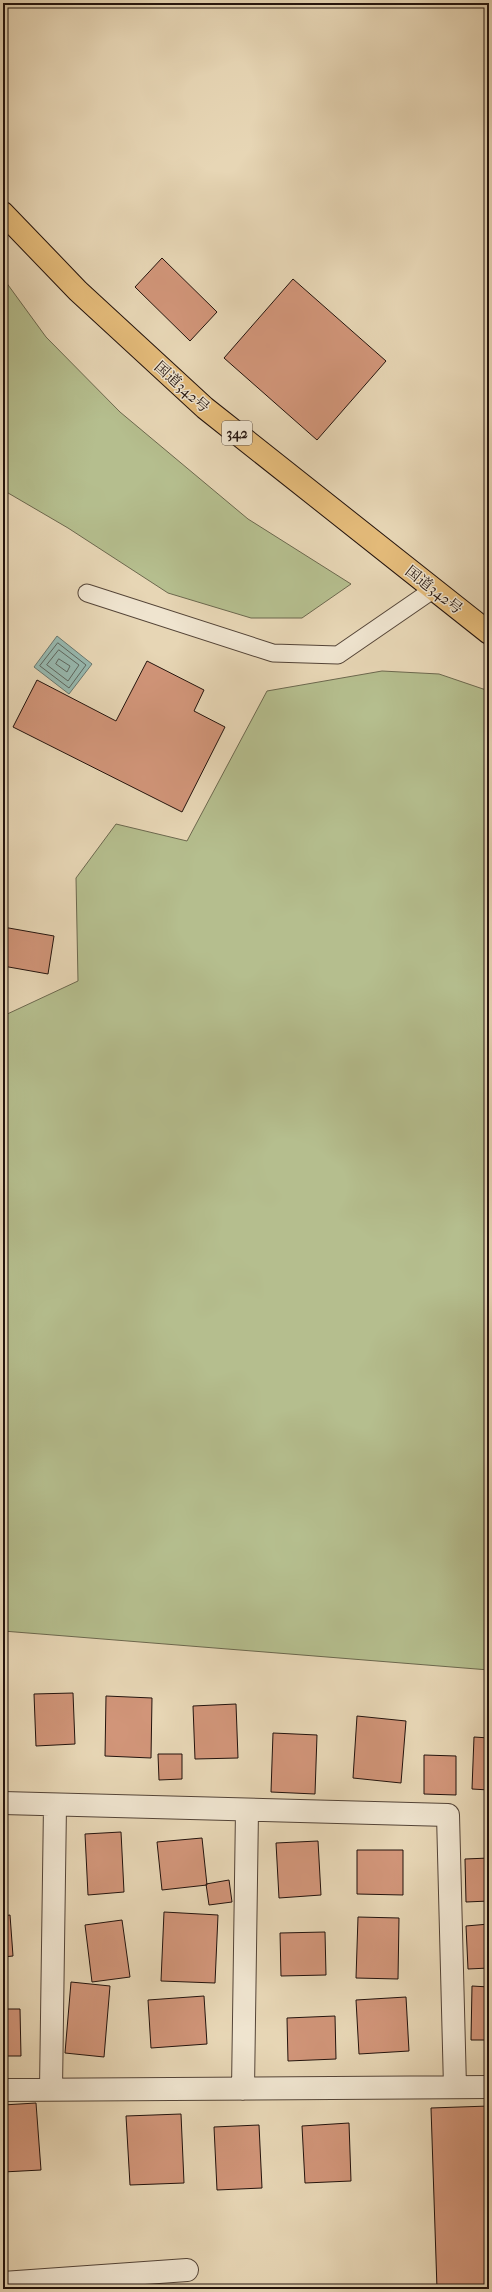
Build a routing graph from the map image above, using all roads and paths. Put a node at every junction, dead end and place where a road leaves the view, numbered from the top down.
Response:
1 (3, 213) edge
2 (434, 589) junction
3 (87, 594) dead end
4 (489, 633) edge
5 (3, 1803) edge
6 (55, 1805) junction
7 (247, 1810) junction
8 (455, 2087) junction
9 (489, 2087) edge
10 (50, 2089) junction
11 (243, 2089) junction
12 (3, 2090) edge
13 (187, 2270) dead end
14 (3, 2283) edge

1 - 2 highway, 国道342号 / 342
2 - 3 lane
2 - 4 highway, 国道342号 / 342
5 - 6 street
6 - 7 street
6 - 10 street
7 - 8 street
7 - 11 street
8 - 9 street
8 - 11 street
10 - 11 street
10 - 12 street
13 - 14 street

